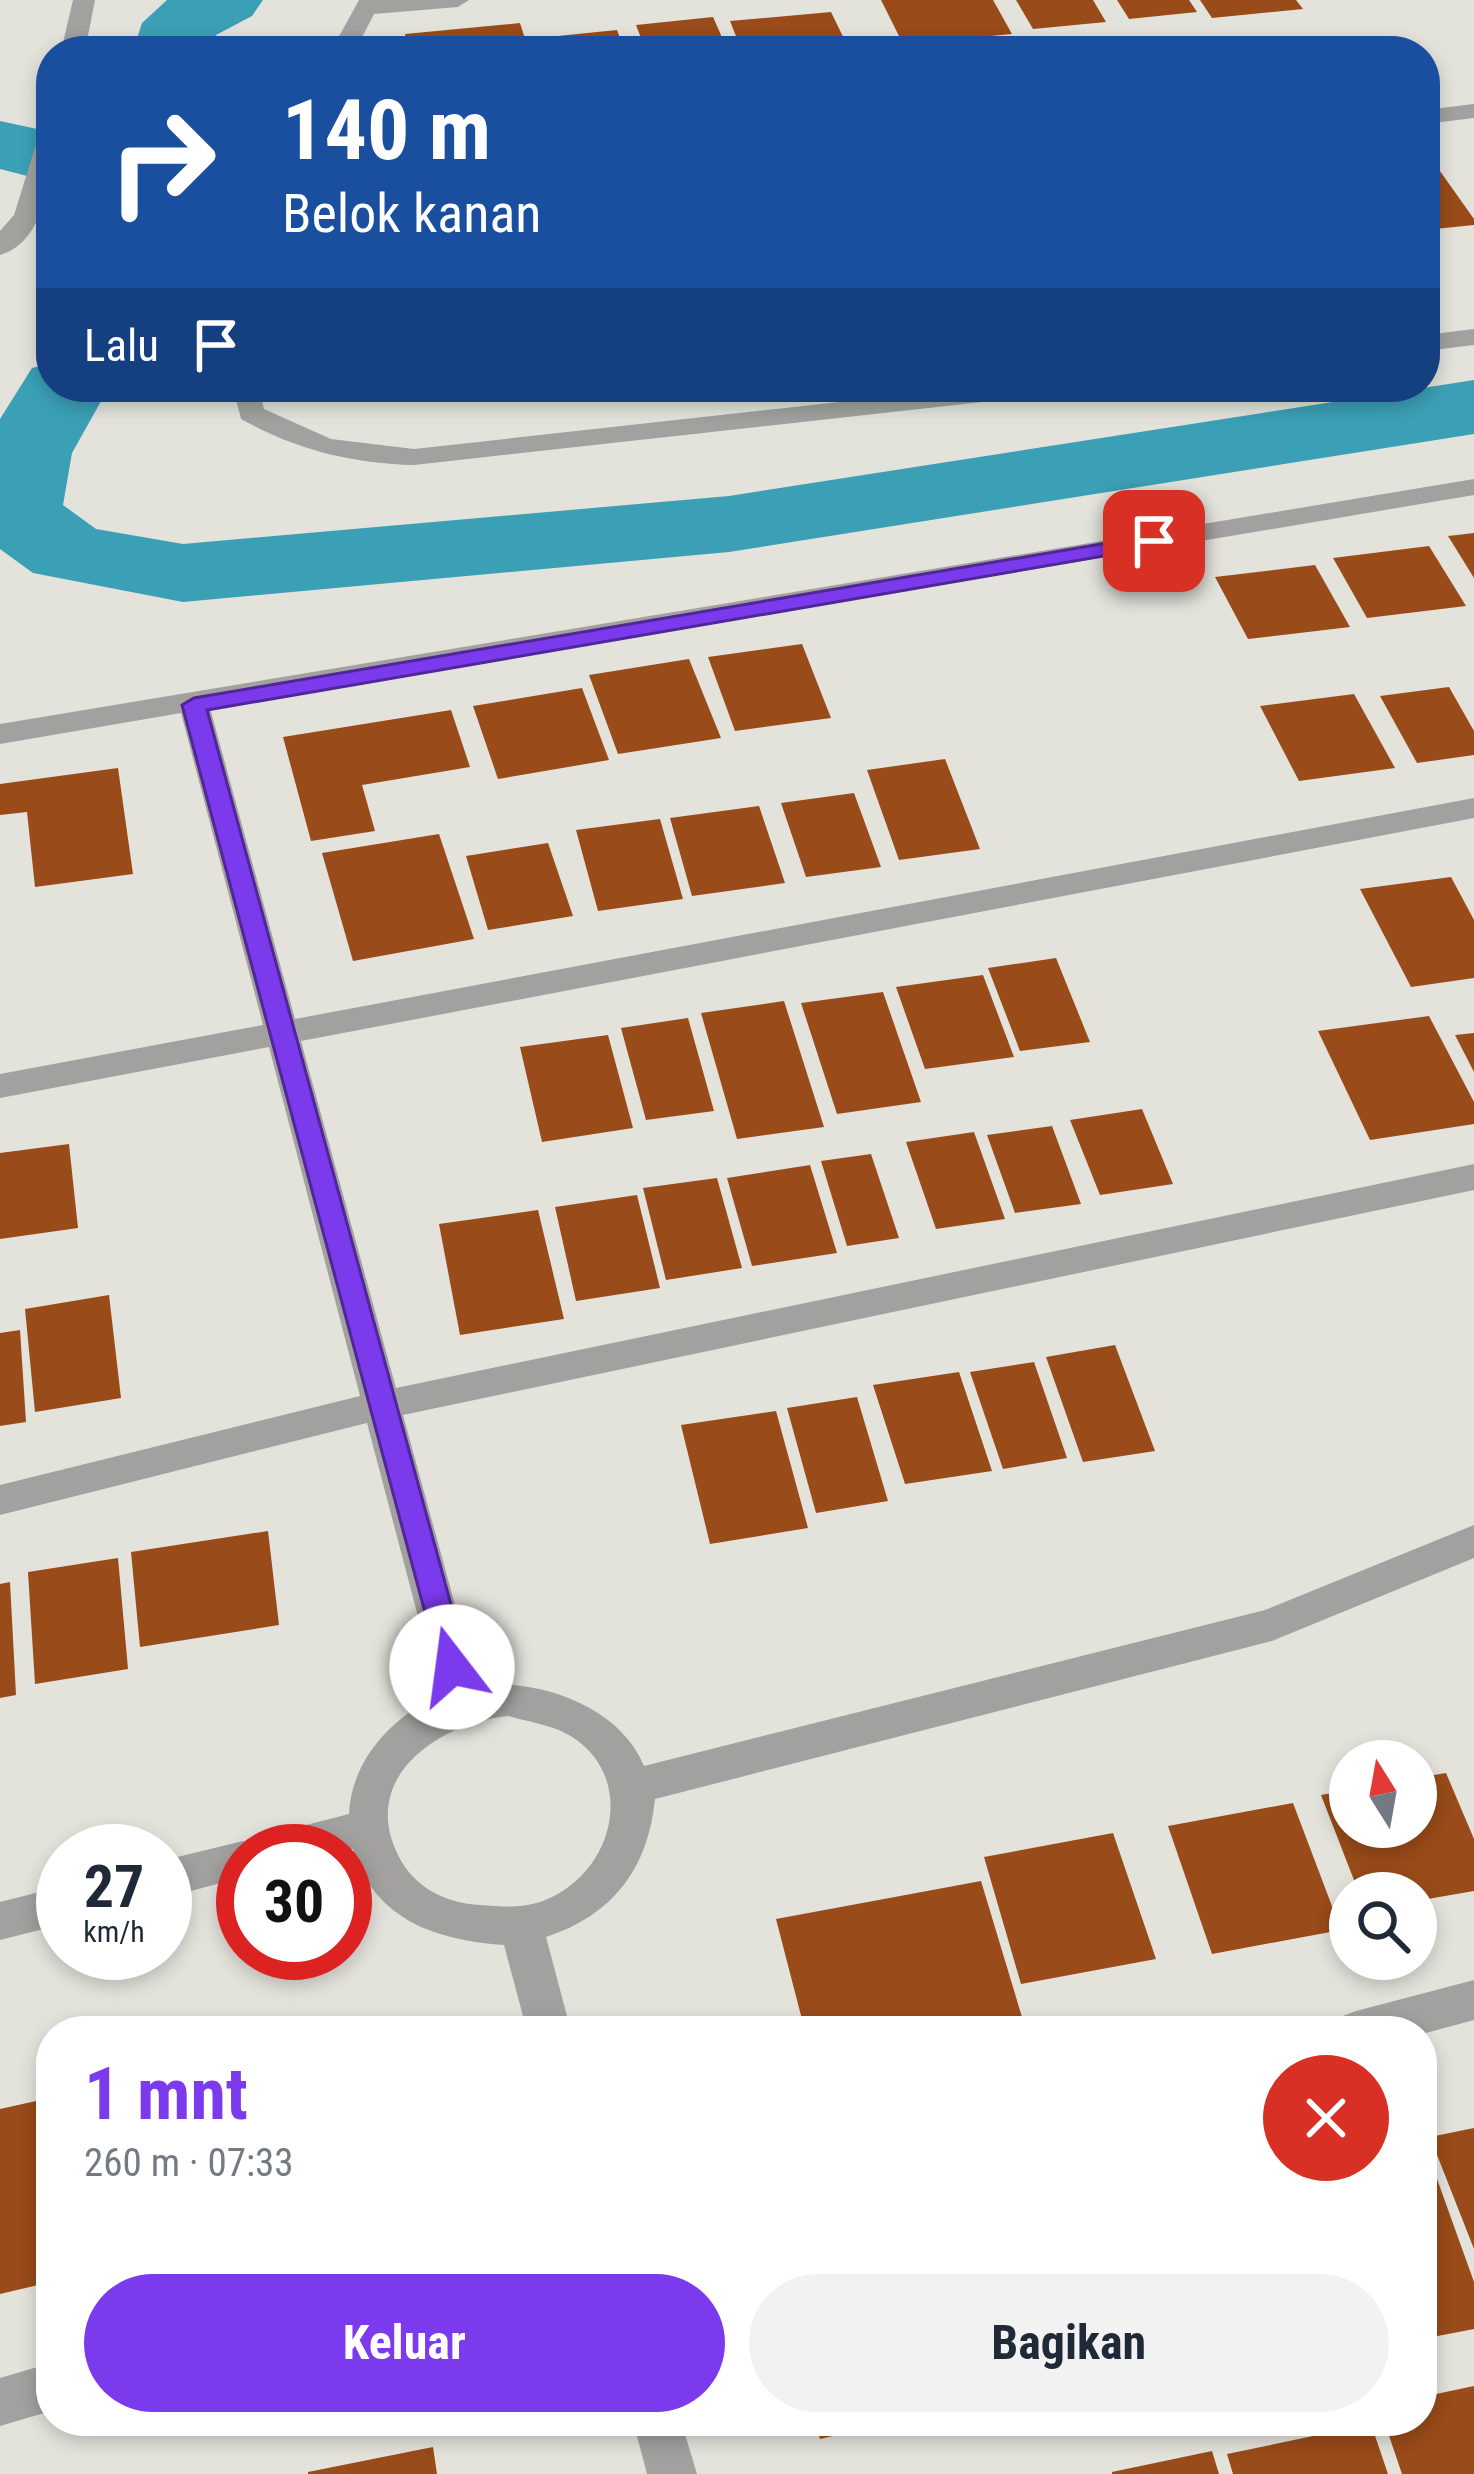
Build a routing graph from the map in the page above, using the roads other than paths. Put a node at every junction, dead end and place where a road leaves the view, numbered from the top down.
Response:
1 (84, 0) edge
2 (458, 0) edge
3 (367, 4) edge
4 (76, 36) edge
5 (351, 36) edge
6 (1474, 111) edge
7 (1440, 115) edge
8 (36, 184) edge
9 (0, 247) edge
10 (1474, 337) edge
11 (1440, 341) edge
12 (249, 402) edge
13 (916, 402) edge
14 (1474, 487) edge
15 (194, 705) junction
16 (0, 734) edge
17 (1474, 808) edge
18 (283, 1034) junction
19 (0, 1086) edge
20 (1474, 1177) edge
21 (382, 1405) junction
22 (0, 1500) edge
23 (1474, 1540) edge
24 (463, 1705) junction
25 (634, 1786) junction
26 (367, 1824) edge
27 (372, 1846) edge
28 (36, 1912) edge
29 (0, 1921) edge
30 (521, 1926) junction
31 (1474, 2000) edge
32 (545, 2016) edge
33 (1413, 2016) edge
34 (36, 2391) edge
35 (0, 2402) edge
36 (661, 2436) edge
37 (672, 2474) edge

1 - 4 street
2 - 3 street
3 - 5 street
6 - 7 street
8 - 9 street
10 - 11 street
12 - 13 street
14 - 15 street
15 - 16 street
15 - 18 street
17 - 18 street
18 - 19 street
18 - 21 street
20 - 21 street
21 - 22 street
21 - 24 street
23 - 25 street
24 - 25 street
24 - 26 street
25 - 30 street
27 - 30 street
28 - 29 street
30 - 32 street
31 - 33 street
34 - 35 street
36 - 37 street

